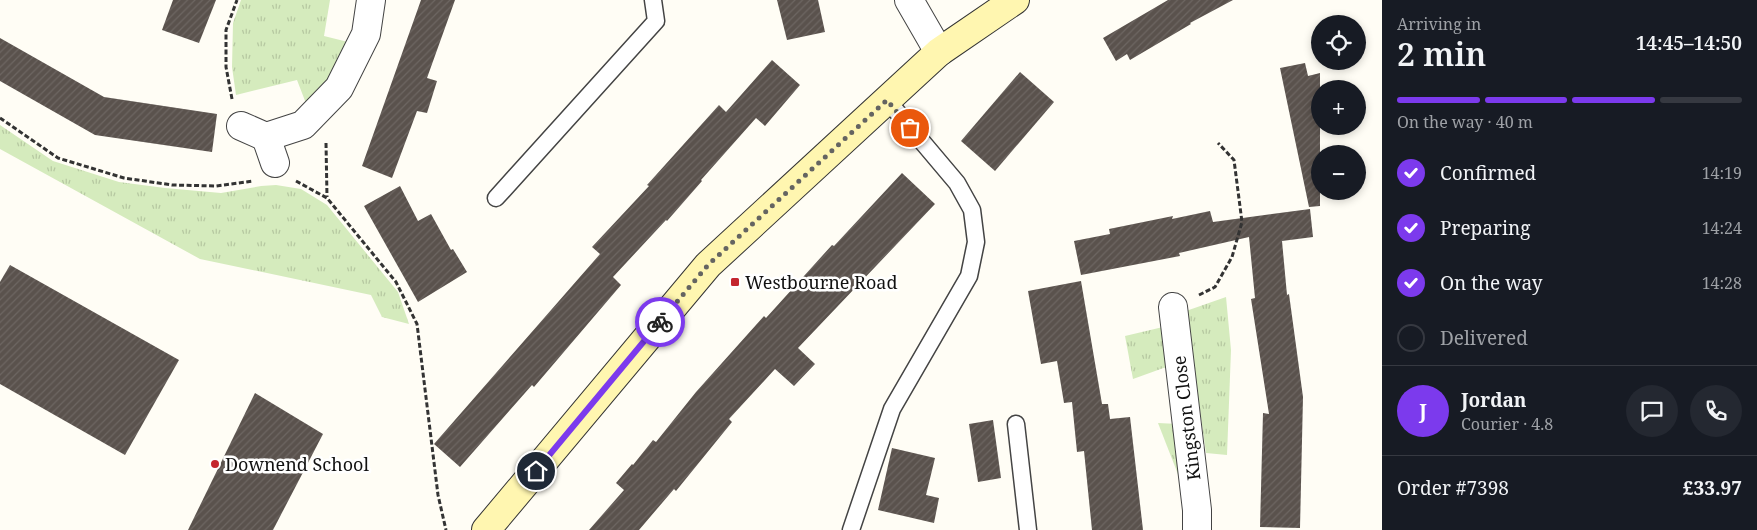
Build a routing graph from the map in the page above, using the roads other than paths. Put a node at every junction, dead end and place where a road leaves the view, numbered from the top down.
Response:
1 (372, 0) edge
2 (653, 0) edge
3 (909, 0) edge
4 (1014, 0) edge
5 (939, 52) junction
6 (887, 100) junction
7 (241, 126) road end
8 (266, 137) junction
9 (274, 174) road end
10 (496, 198) dead end
11 (1173, 307) road end
12 (1016, 424) dead end
13 (486, 530) edge
14 (851, 530) edge
15 (1028, 530) edge
16 (1197, 530) edge

1 - 8 street
2 - 10 lane
3 - 5 street
4 - 5 street
5 - 6 street
6 - 13 street
6 - 14 lane
7 - 8 street
8 - 9 street
11 - 16 street, Kingston Close
12 - 15 lane

